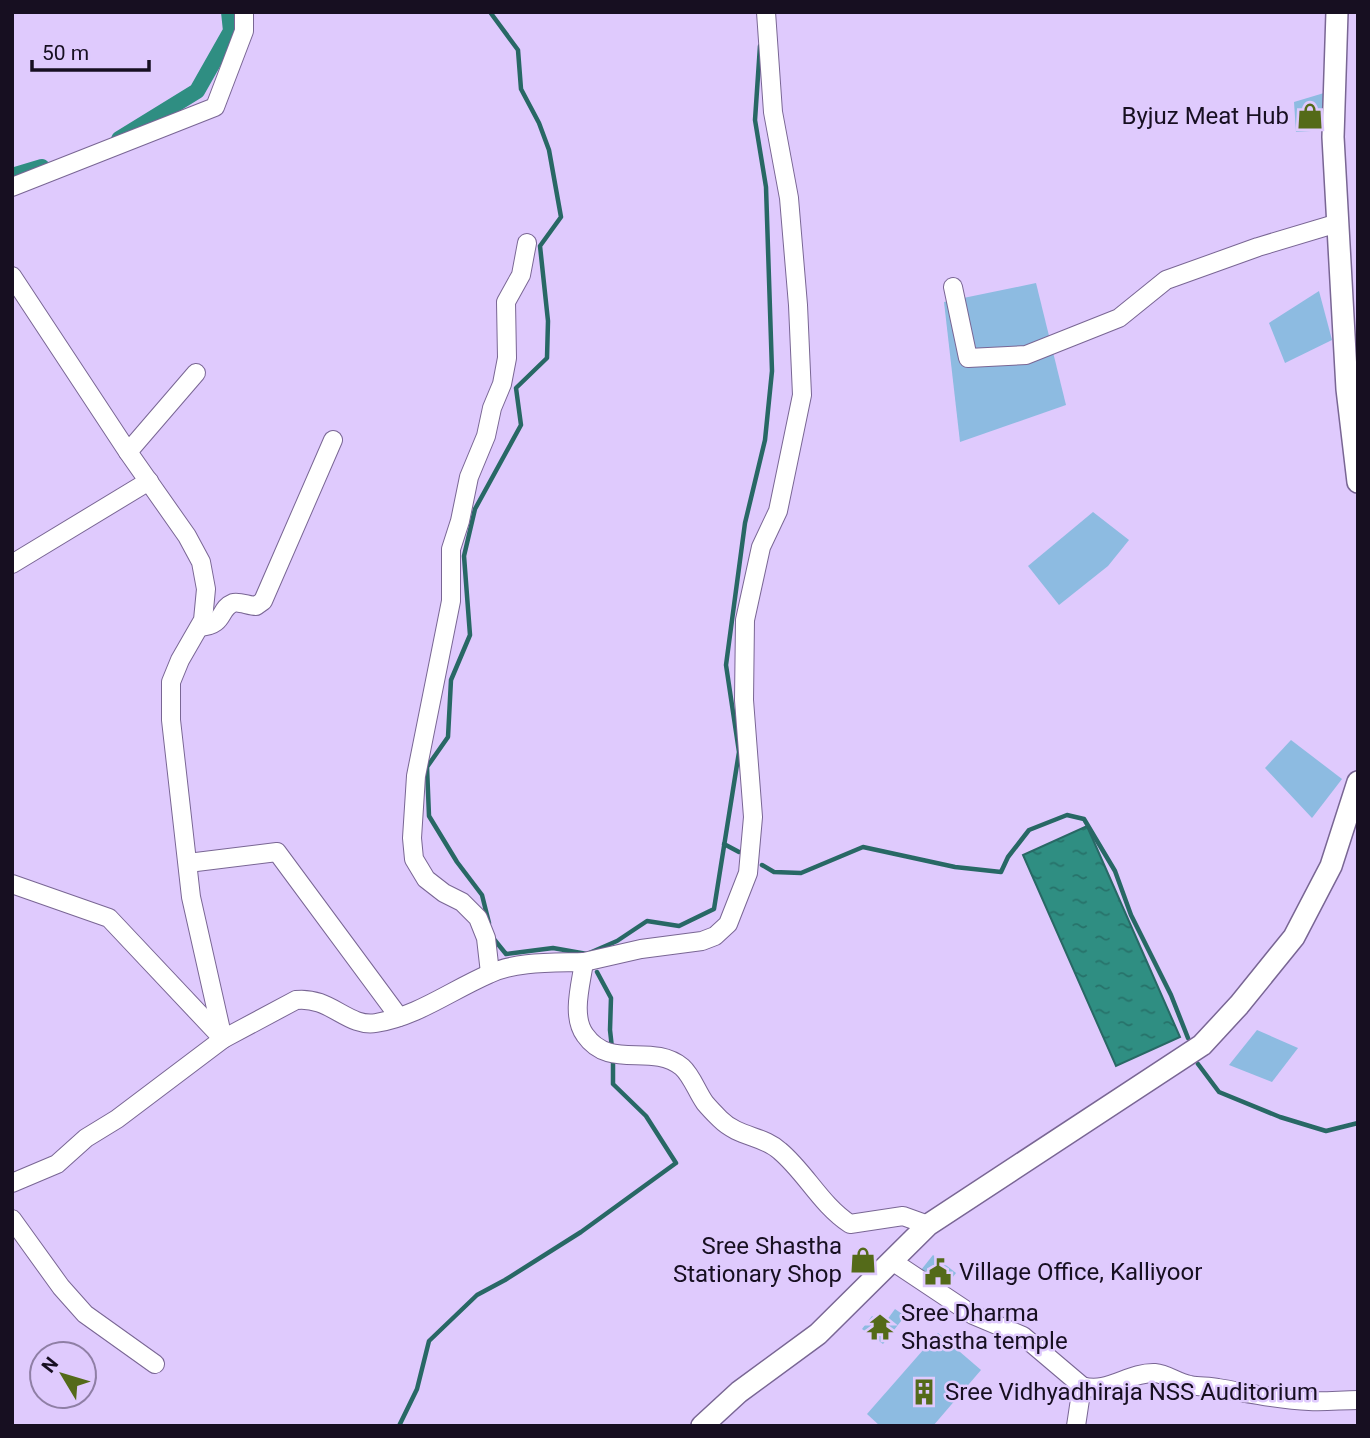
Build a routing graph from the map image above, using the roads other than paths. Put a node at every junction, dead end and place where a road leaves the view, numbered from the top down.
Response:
1 (244, 12) edge
2 (766, 12) edge
3 (1337, 12) edge
4 (12, 187) edge
5 (1338, 223) junction
6 (527, 243) dead end
7 (12, 276) edge
8 (954, 287) dead end
9 (196, 373) dead end
10 (1353, 390) edge
11 (333, 440) dead end
12 (128, 452) junction
13 (149, 481) junction
14 (1358, 482) edge
15 (12, 564) edge
16 (200, 627) junction
17 (1358, 782) edge
18 (1354, 808) edge
19 (188, 863) junction
20 (12, 884) edge
21 (584, 962) junction
22 (490, 973) junction
23 (399, 1017) junction
24 (223, 1039) junction
25 (12, 1183) edge
26 (12, 1219) edge
27 (928, 1225) junction
28 (892, 1261) junction
29 (155, 1364) dead end
30 (1082, 1386) junction
31 (1358, 1400) edge
32 (702, 1426) edge
33 (1076, 1426) edge

1 - 4 street
2 - 21 street
3 - 5 main road
5 - 8 street
5 - 10 main road
6 - 22 street
7 - 12 street
9 - 12 street
10 - 14 main road
11 - 16 street
12 - 13 street
13 - 15 street
13 - 16 street
16 - 19 street
17 - 18 main road
18 - 27 main road
19 - 23 street
19 - 24 street
20 - 24 street
21 - 22 street
21 - 27 street
22 - 23 street
23 - 24 street
24 - 25 street
26 - 29 street
27 - 28 main road
28 - 30 street
28 - 32 main road
30 - 31 street
30 - 33 street

